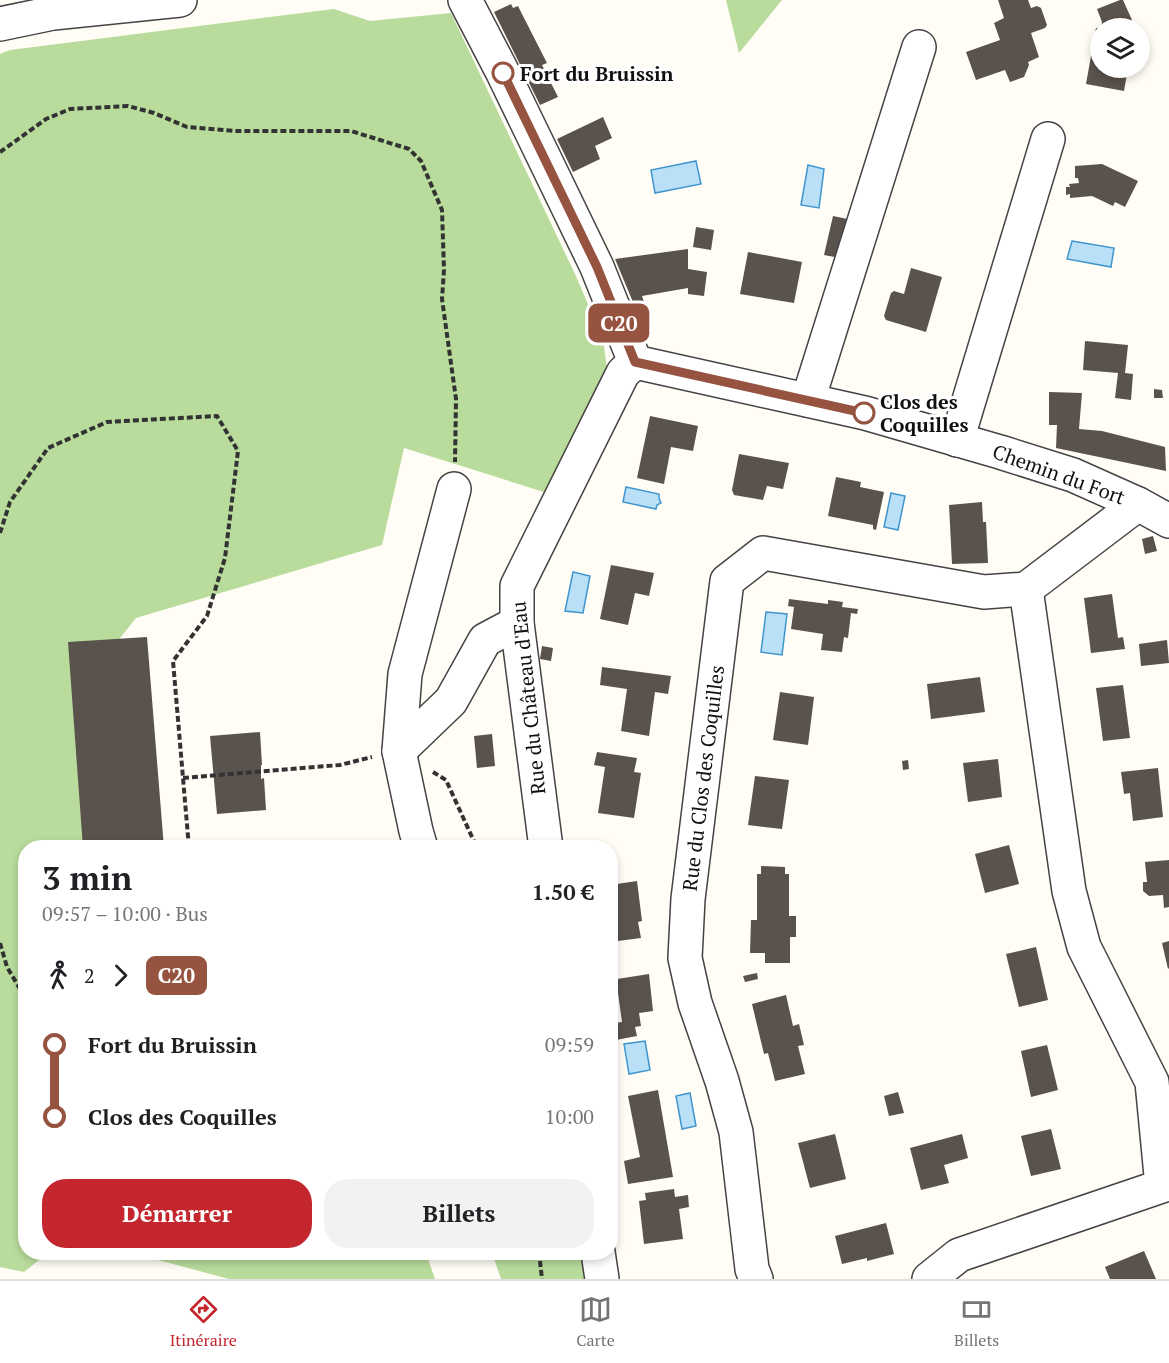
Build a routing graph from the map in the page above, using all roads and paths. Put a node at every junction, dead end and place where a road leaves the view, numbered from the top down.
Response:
1 (180, 0) edge
2 (465, 0) edge
3 (0, 23) edge
4 (919, 47) dead end
5 (1048, 139) dead end
6 (0, 152) edge
7 (635, 362) junction
8 (808, 400) junction
9 (957, 440) junction
10 (454, 489) joint
11 (1138, 504) junction
12 (1169, 521) edge
13 (0, 533) edge
14 (1026, 589) junction
15 (517, 623) junction
16 (399, 751) junction
17 (340, 765) dead end
18 (183, 778) junction
19 (188, 840) edge
20 (419, 840) edge
21 (473, 840) edge
22 (545, 840) edge
23 (0, 943) edge
24 (18, 986) edge
25 (540, 1260) edge
26 (599, 1260) edge
27 (542, 1279) edge
28 (602, 1279) edge
29 (756, 1279) edge
30 (929, 1279) edge

1 - 3 street
2 - 7 street
4 - 8 street
5 - 9 street
6 - 10 path
7 - 8 street, Chemin du Fort
7 - 15 street, Rue du Château d'Eau
8 - 9 street, Chemin du Fort
9 - 11 street, Chemin du Fort
10 - 16 street
11 - 12 street, Chemin du Fort
11 - 14 street
13 - 18 path
14 - 29 street, Rue du Clos des Coquilles
14 - 30 street
15 - 16 street
15 - 22 street, Rue du Château d'Eau
16 - 20 street
16 - 21 path
17 - 18 path
18 - 19 path
23 - 24 path
25 - 27 path
26 - 28 street

